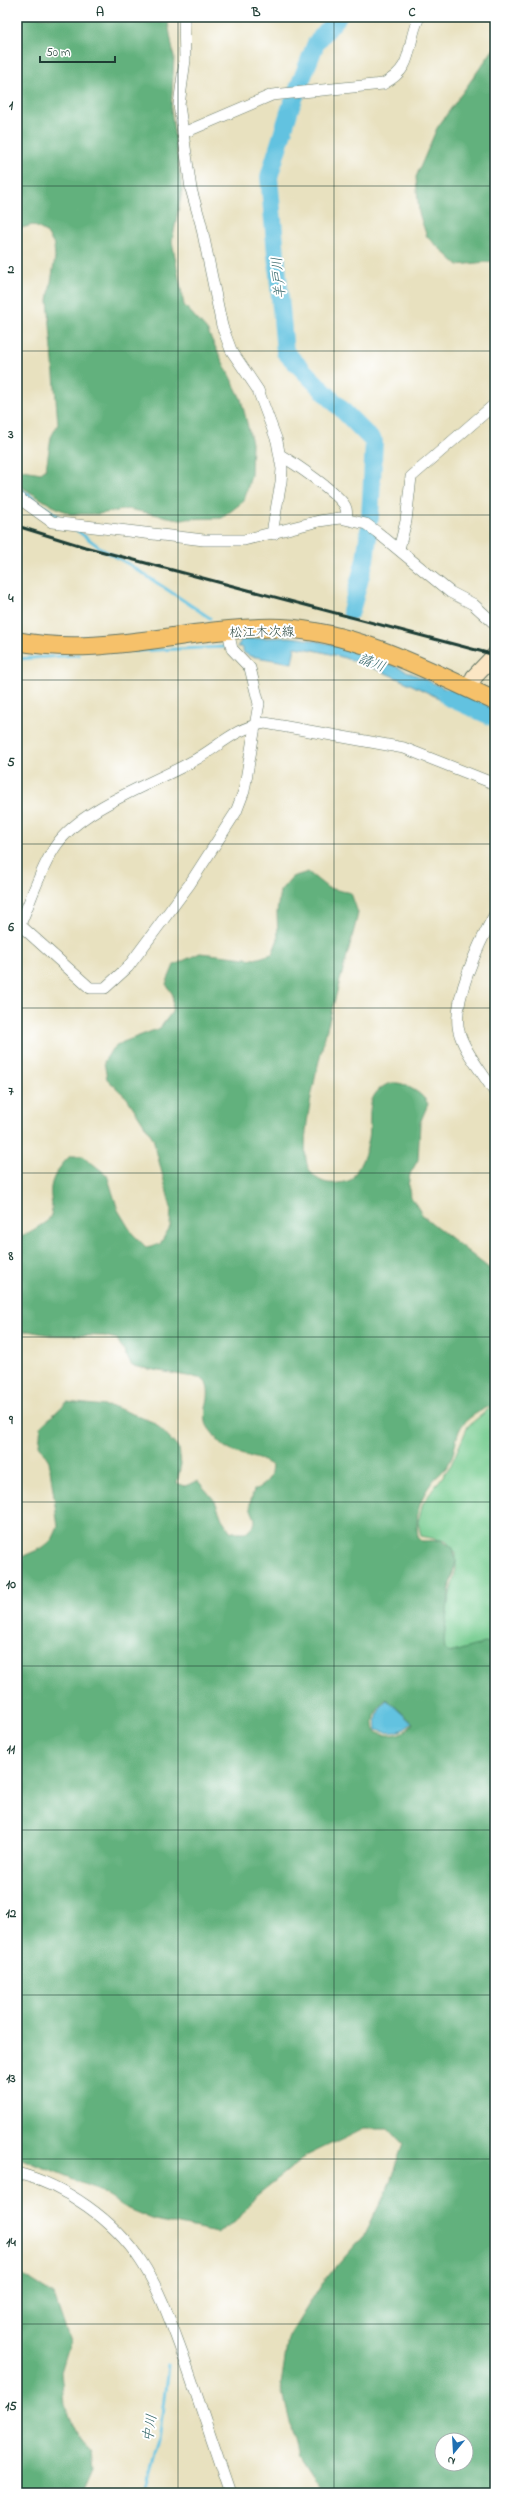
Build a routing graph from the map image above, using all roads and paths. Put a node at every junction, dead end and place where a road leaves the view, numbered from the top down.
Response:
1 (184, 17) edge
2 (419, 17) edge
3 (183, 133) junction
4 (495, 404) edge
5 (280, 455) junction
6 (17, 497) edge
7 (346, 518) junction
8 (274, 534) junction
9 (399, 549) junction
10 (495, 624) edge
11 (228, 631) junction
12 (17, 641) edge
13 (495, 655) edge
14 (469, 689) junction
15 (495, 701) edge
16 (254, 724) junction
17 (495, 784) edge
18 (495, 914) edge
19 (18, 928) edge
20 (495, 1093) edge
21 (17, 2173) edge
22 (230, 2493) edge

1 - 3 street
2 - 3 street
3 - 5 street
4 - 9 street
5 - 7 street
5 - 8 street
6 - 8 street
7 - 8 street
7 - 9 street
9 - 10 street
11 - 12 main road, 松江木次線
11 - 14 main road, 松江木次線
11 - 16 street
13 - 14 street
14 - 15 main road, 松江木次線
16 - 17 street
16 - 19 street
16 - 19 street
18 - 20 street
21 - 22 street

